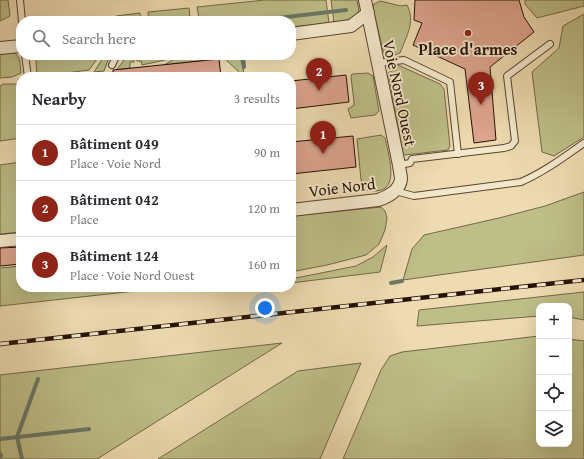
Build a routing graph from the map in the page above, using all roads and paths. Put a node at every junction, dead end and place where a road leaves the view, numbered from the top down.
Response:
1 (20, 0) edge
2 (365, 0) edge
3 (368, 13) junction
4 (22, 16) edge
5 (296, 33) edge
6 (550, 44) dead end
7 (16, 46) edge
8 (0, 48) edge
9 (26, 60) edge
10 (114, 60) edge
11 (378, 63) junction
12 (112, 65) dead end
13 (28, 72) edge
14 (584, 143) edge
15 (458, 154) junction
16 (399, 165) junction
17 (395, 191) junction
18 (296, 209) edge
19 (16, 239) edge
20 (0, 241) edge

1 - 4 lane
2 - 3 street, Voie Nord Ouest
3 - 5 street
3 - 11 street, Voie Nord Ouest
6 - 15 lane
7 - 8 street
9 - 13 lane
10 - 12 lane
11 - 15 lane
11 - 16 street, Voie Nord Ouest
14 - 17 lane
15 - 16 lane
16 - 17 street, Voie Nord Ouest
17 - 18 street, Voie Nord
19 - 20 street

